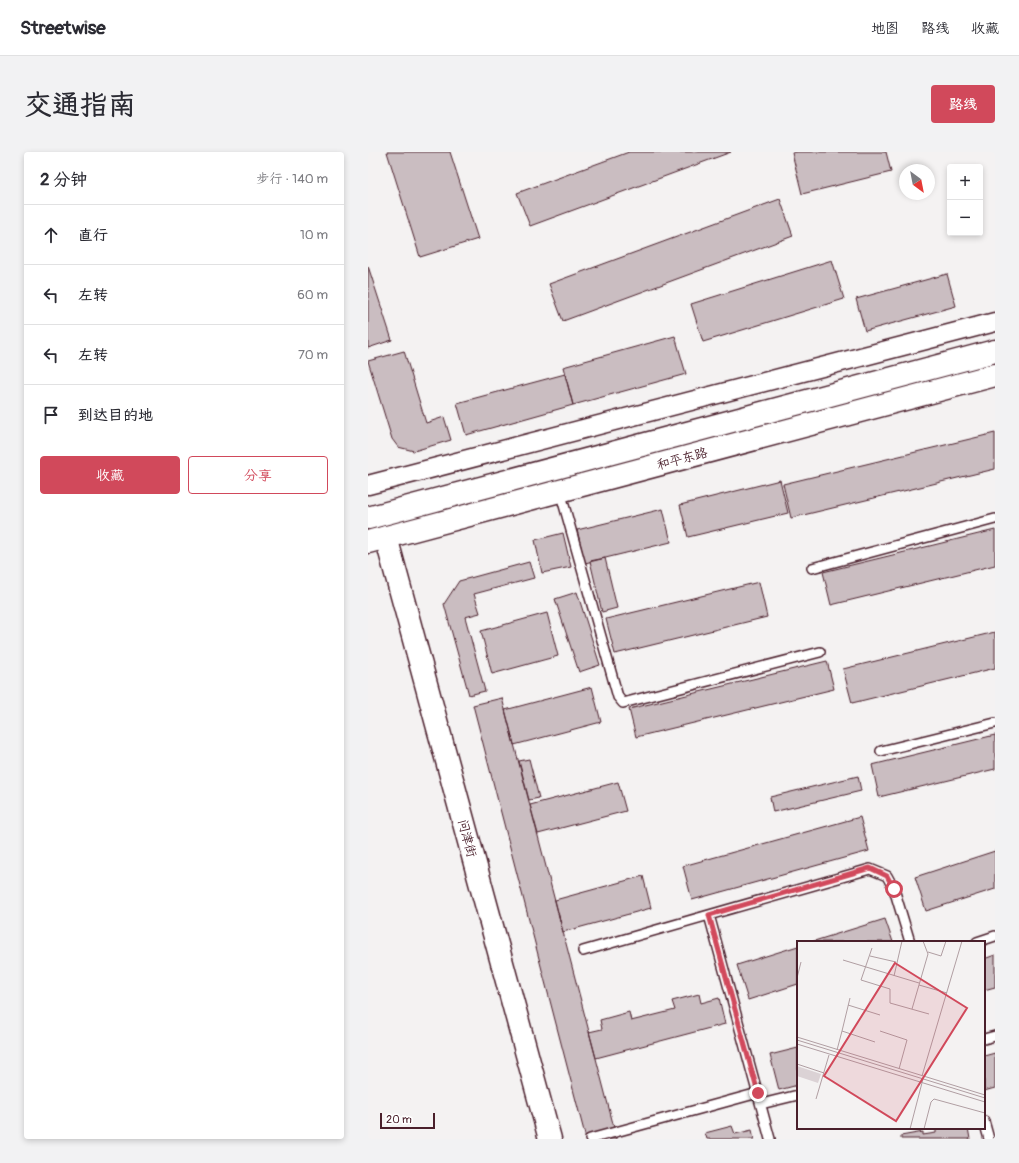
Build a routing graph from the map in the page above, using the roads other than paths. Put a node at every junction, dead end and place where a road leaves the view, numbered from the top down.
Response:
1 (995, 322) edge
2 (995, 352) edge
3 (995, 375) edge
4 (368, 485) edge
5 (560, 491) junction
6 (368, 518) edge
7 (995, 518) edge
8 (377, 539) edge
9 (812, 568) dead end
10 (820, 652) dead end
11 (995, 723) edge
12 (881, 751) dead end
13 (709, 915) junction
14 (995, 936) edge
15 (910, 941) edge
16 (979, 941) edge
17 (583, 951) dead end
18 (995, 1036) edge
19 (985, 1039) edge
20 (758, 1093) junction
21 (797, 1095) edge
22 (761, 1104) junction
23 (985, 1124) edge
24 (550, 1139) edge
25 (590, 1139) edge
26 (770, 1139) edge
27 (990, 1139) edge

1 - 4 street
2 - 6 main road, 和平东路
3 - 5 main road, 和平东路
5 - 8 main road, 和平东路
5 - 10 lane
7 - 9 lane
8 - 24 main road, 问津街
11 - 12 lane
13 - 15 lane
13 - 17 lane
13 - 20 lane
14 - 16 lane
18 - 19 lane
20 - 22 lane
20 - 25 lane
21 - 22 lane
22 - 26 lane
23 - 27 lane

